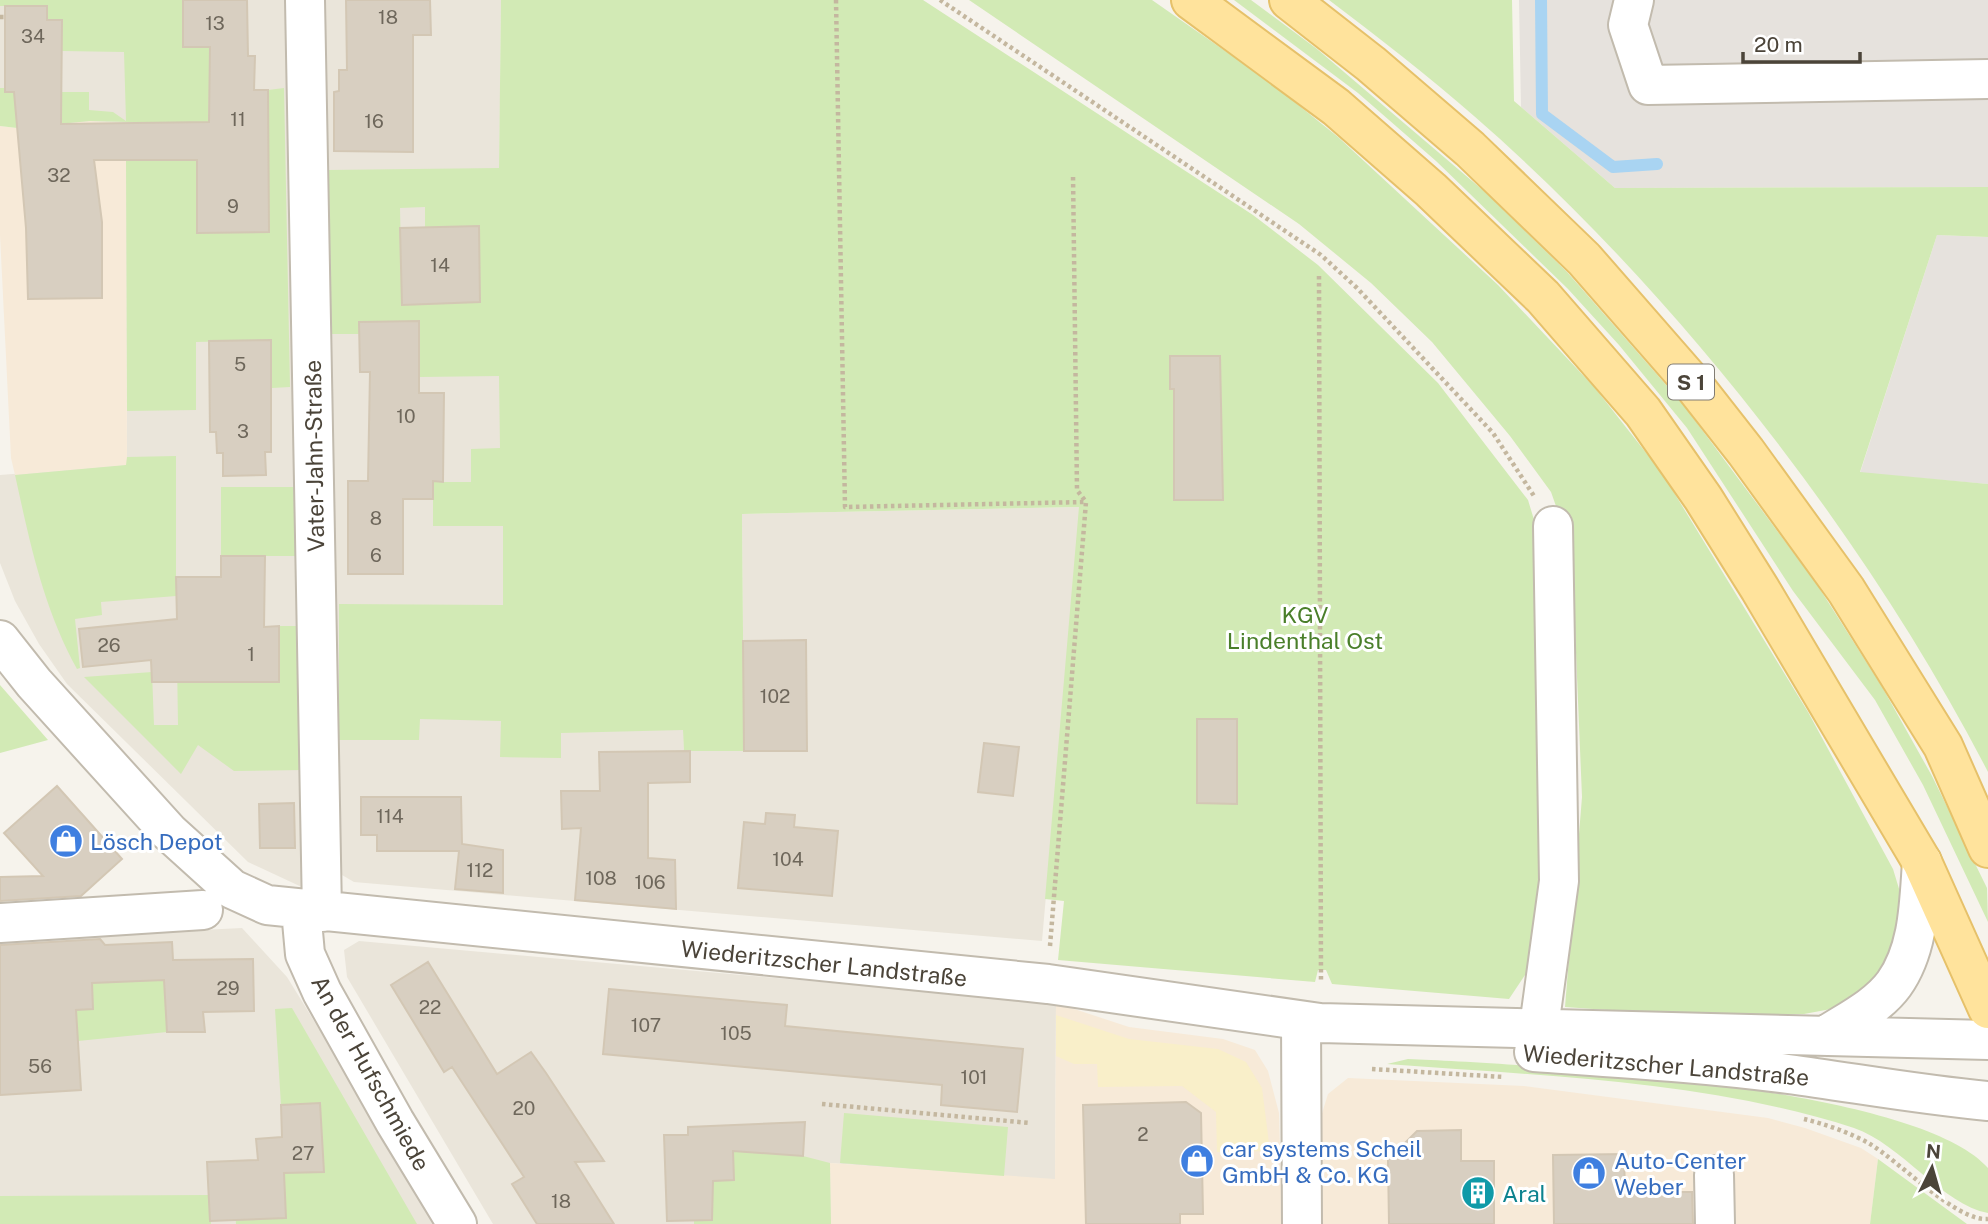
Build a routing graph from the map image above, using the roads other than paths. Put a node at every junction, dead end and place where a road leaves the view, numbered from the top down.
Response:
1 (305, 0) edge
2 (1191, 0) edge
3 (1290, 0) edge
4 (1634, 0) edge
5 (1988, 79) edge
6 (1553, 526) road end
7 (0, 640) edge
8 (1988, 849) edge
9 (1922, 862) junction
10 (203, 910) dead end
11 (312, 911) junction
12 (0, 923) edge
13 (1988, 1009) edge
14 (1322, 1023) junction
15 (1539, 1027) junction
16 (1828, 1034) junction
17 (1988, 1040) edge
18 (1988, 1101) edge
19 (1714, 1175) dead end
20 (457, 1224) edge
21 (1302, 1224) edge
22 (1715, 1224) edge

1 - 11 street, Vater-Jahn-Straße
2 - 9 main road, S 1
3 - 8 main road, S 1
4 - 5 street
6 - 15 street
7 - 11 street
9 - 13 main road, S 1
9 - 16 street
10 - 12 street
11 - 14 street, Wiederitzscher Landstraße
11 - 20 street, An der Hufschmiede
14 - 15 street, Wiederitzscher Landstraße
14 - 18 street, Wiederitzscher Landstraße
14 - 21 street
15 - 16 street, Wiederitzscher Landstraße
16 - 17 street, Wiederitzscher Landstraße
19 - 22 street

